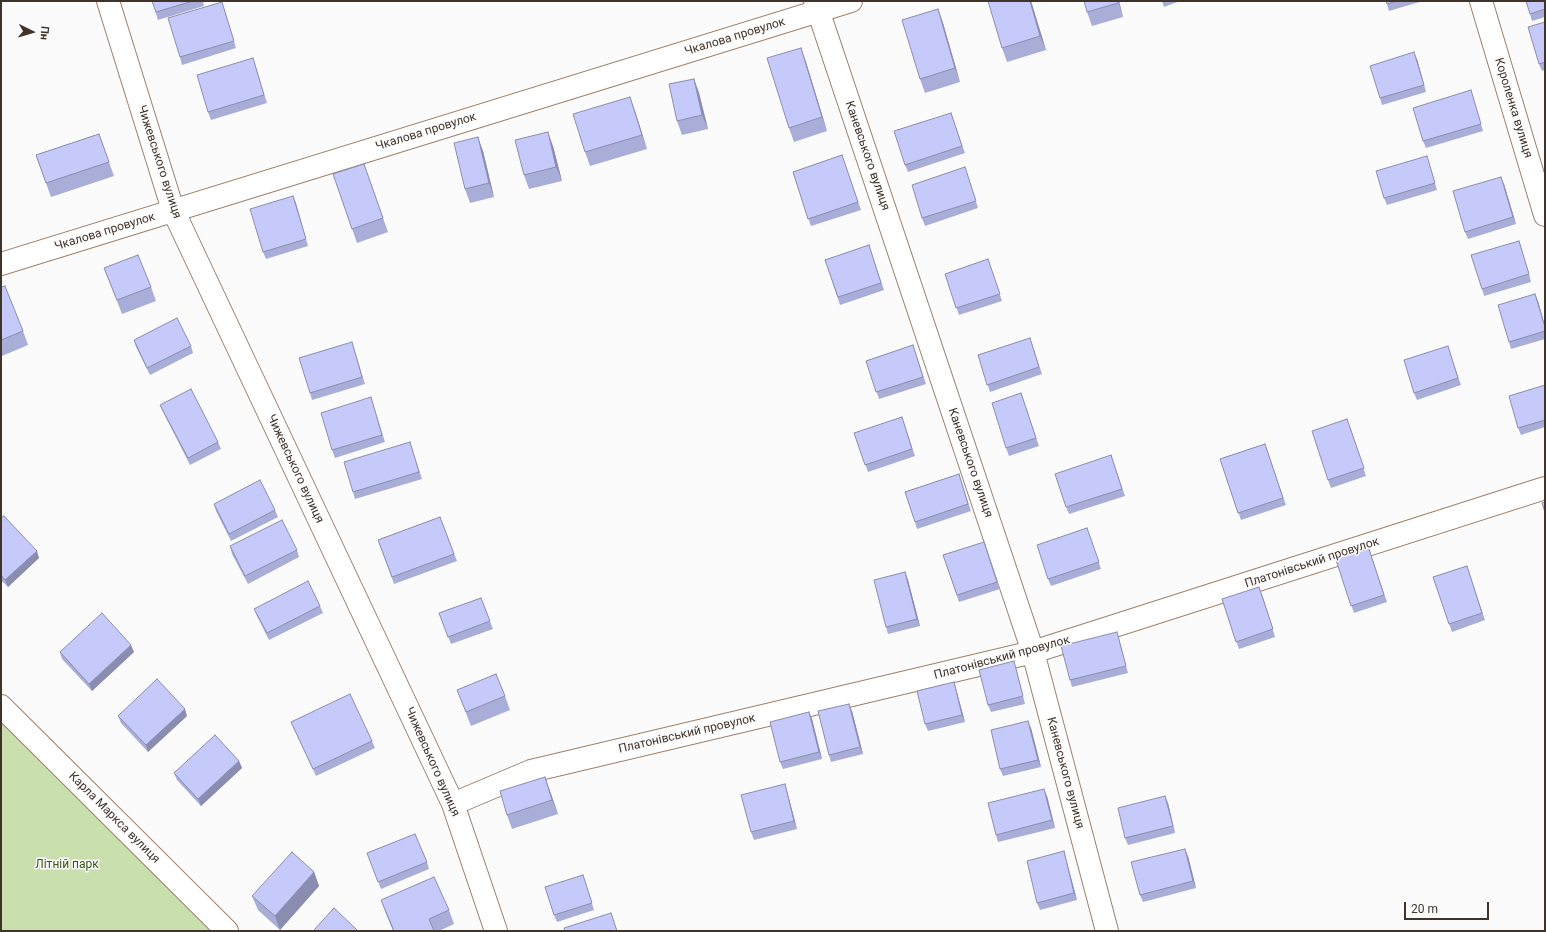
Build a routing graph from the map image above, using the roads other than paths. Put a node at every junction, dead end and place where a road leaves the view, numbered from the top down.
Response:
1 (108, 1) edge
2 (851, 1) edge
3 (1481, 1) edge
4 (817, 6) edge
5 (173, 210) junction
6 (1545, 215) edge
7 (1, 264) edge
8 (1545, 488) edge
9 (1033, 652) junction
10 (1, 706) edge
11 (453, 804) junction
12 (227, 931) edge
13 (496, 931) edge
14 (1107, 931) edge

1 - 5 street, Чижевського вулиця
2 - 4 street, Чкалова провулок
3 - 6 street, Короленка вулиця
4 - 5 street, Чкалова провулок
4 - 9 street, Каневського вулиця
5 - 7 street, Чкалова провулок
5 - 11 street, Чижевського вулиця
8 - 9 street, Платонівський провулок
9 - 11 street, Платонівський провулок
9 - 14 street, Каневського вулиця
10 - 12 street, Карла Маркса вулиця
11 - 13 street, Чижевського вулиця

